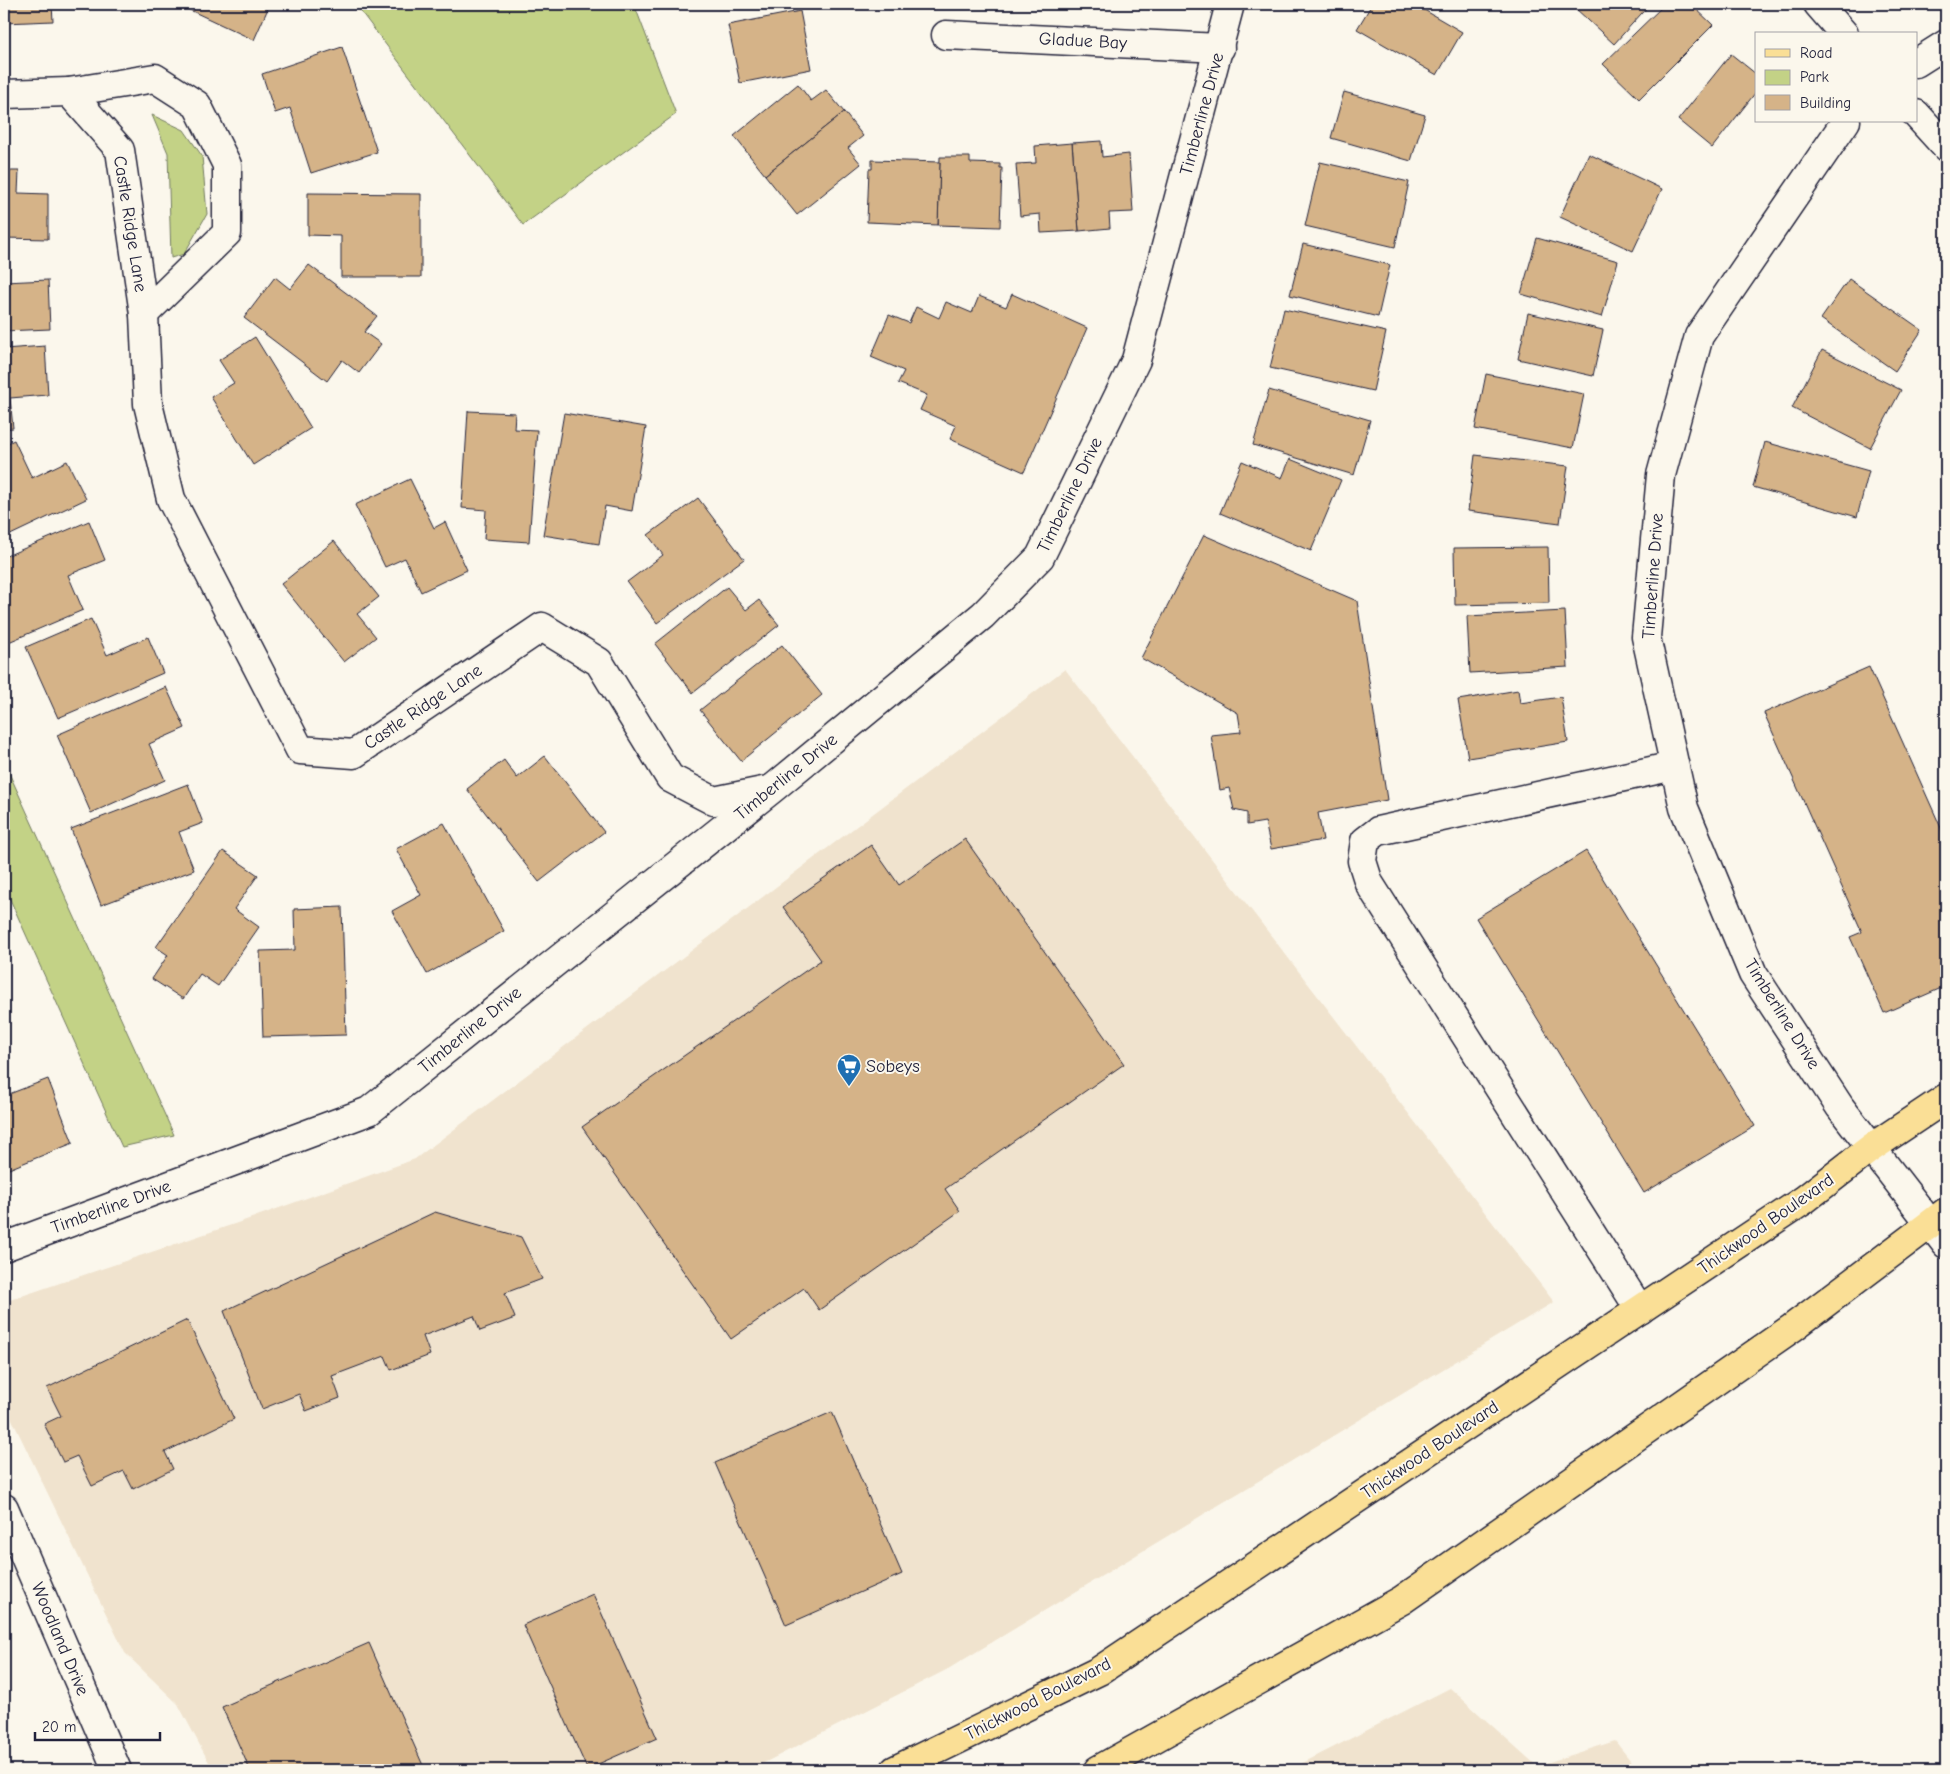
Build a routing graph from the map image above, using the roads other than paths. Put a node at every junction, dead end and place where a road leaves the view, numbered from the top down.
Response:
1 (1230, 4) edge
2 (1818, 4) edge
3 (1842, 32) edge
4 (946, 35) dead end
5 (1946, 44) edge
6 (1220, 48) junction
7 (1918, 63) edge
8 (69, 92) junction
9 (4, 94) edge
10 (1918, 116) edge
11 (1845, 122) edge
12 (1946, 147) edge
13 (144, 314) junction
14 (1674, 766) junction
15 (772, 789) junction
16 (1946, 1098) edge
17 (1872, 1148) junction
18 (1941, 1227) edge
19 (4, 1247) edge
20 (1640, 1310) junction
21 (4, 1508) edge
22 (118, 1770) edge
23 (895, 1770) edge
24 (1098, 1770) edge

1 - 6 street, Timberline Drive
2 - 3 street
4 - 6 street, Gladue Bay
5 - 7 street
6 - 15 street, Timberline Drive
8 - 9 street, Castle Ridge Lane
8 - 13 street, Castle Ridge Lane
8 - 13 street, Castle Ridge Lane
10 - 12 street
11 - 14 street, Timberline Drive
13 - 15 street, Castle Ridge Lane
14 - 17 street, Timberline Drive
14 - 20 street
15 - 19 street, Timberline Drive
16 - 17 main road, Thickwood Boulevard
17 - 18 street, Timberline Drive
17 - 20 main road, Thickwood Boulevard
18 - 24 main road
20 - 23 main road, Thickwood Boulevard
21 - 22 street, Woodland Drive

